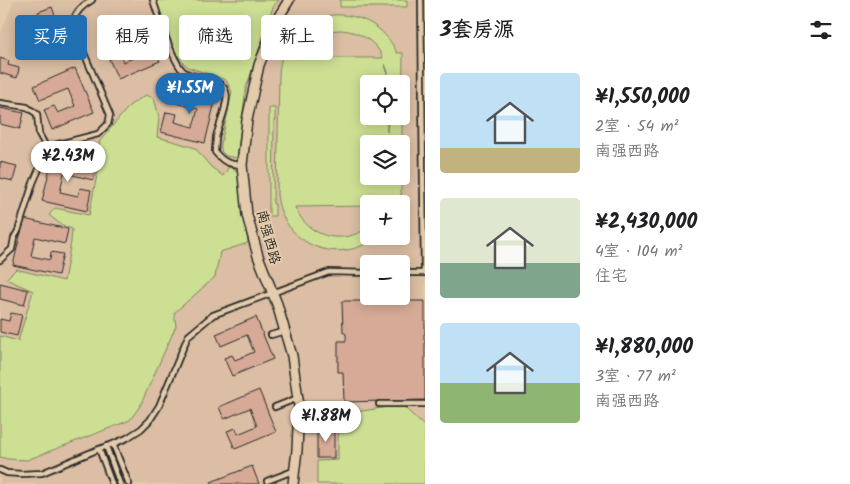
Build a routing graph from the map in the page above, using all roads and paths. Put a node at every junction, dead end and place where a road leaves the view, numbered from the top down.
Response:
1 (92, 0) edge
2 (153, 0) edge
3 (289, 0) edge
4 (421, 0) edge
5 (0, 103) edge
6 (424, 124) edge
7 (49, 152) junction
8 (242, 165) junction
9 (0, 260) edge
10 (360, 272) edge
11 (410, 273) edge
12 (425, 273) edge
13 (272, 294) junction
14 (285, 331) junction
15 (271, 335) dead end
16 (298, 398) junction
17 (379, 404) dead end
18 (425, 404) edge
19 (275, 407) dead end
20 (112, 444) junction
21 (106, 446) junction
22 (99, 449) junction
23 (0, 470) edge
24 (295, 470) junction
25 (267, 481) dead end
26 (112, 484) edge
27 (120, 484) edge
28 (129, 484) edge
29 (293, 484) edge

1 - 7 lane
2 - 8 lane
3 - 8 street, 南强西路
4 - 6 lane
5 - 7 lane
6 - 12 lane
7 - 9 lane
8 - 13 street, 南强西路
10 - 13 lane
11 - 12 lane
13 - 14 street, 南强西路
13 - 20 lane
14 - 15 lane
14 - 16 street, 南强西路
16 - 19 lane
16 - 24 street, 南强西路
17 - 18 lane
20 - 21 lane
20 - 28 lane
21 - 22 lane
21 - 27 lane
22 - 23 lane
22 - 26 lane
24 - 25 lane
24 - 29 street, 南强西路

